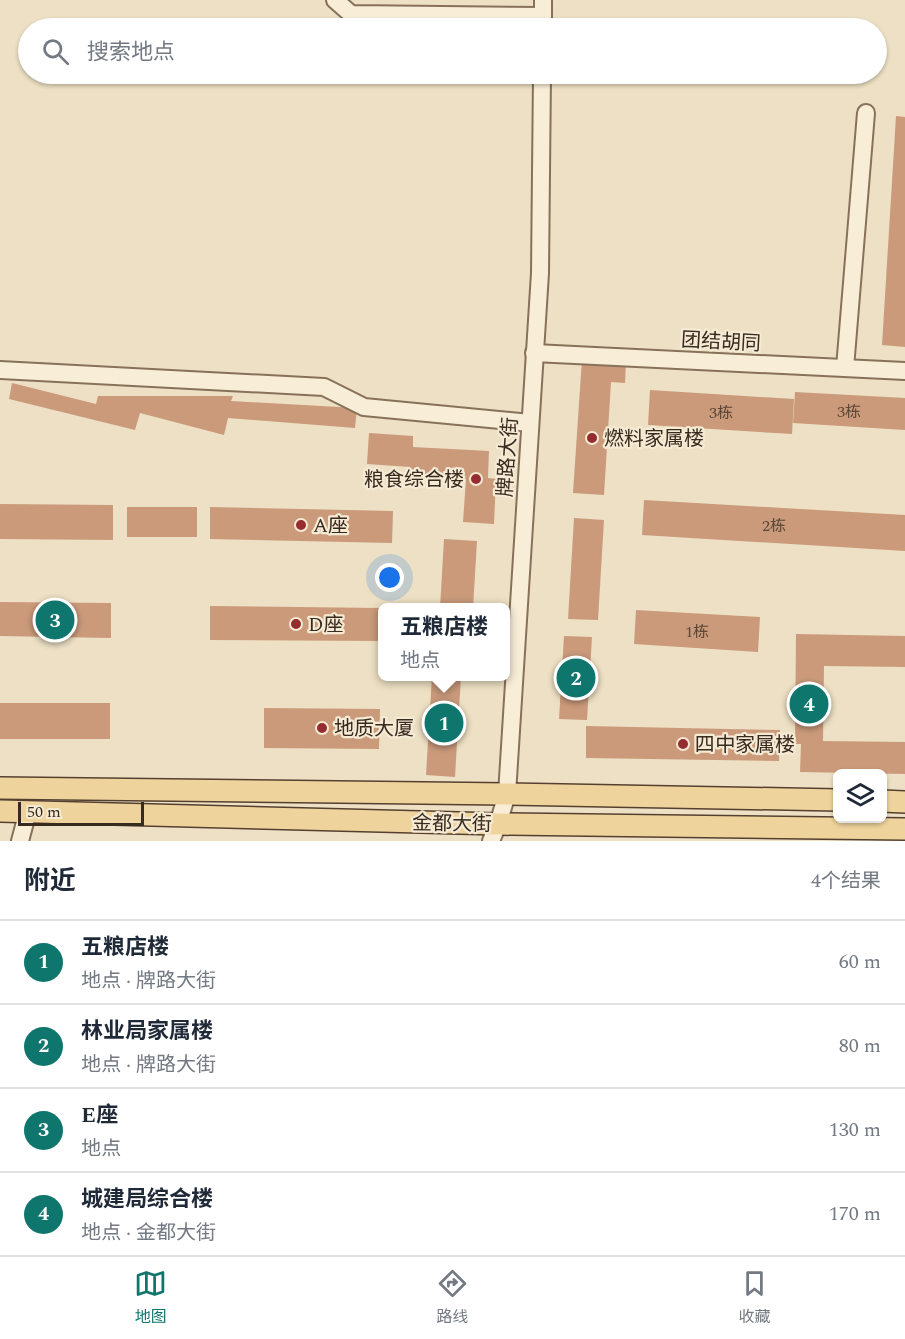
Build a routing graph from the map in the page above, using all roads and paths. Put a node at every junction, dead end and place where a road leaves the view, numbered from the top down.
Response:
1 (335, 0) edge
2 (543, 15) edge
3 (542, 84) edge
4 (866, 113) dead end
5 (534, 353) junction
6 (845, 368) junction
7 (0, 370) edge
8 (905, 371) edge
9 (530, 423) junction
10 (0, 788) edge
11 (507, 794) junction
12 (833, 800) edge
13 (887, 801) edge
14 (905, 802) edge
15 (0, 810) edge
16 (28, 811) junction
17 (905, 829) edge
18 (494, 832) edge
19 (20, 841) edge

1 - 2 street
3 - 5 street, 牌路大街
4 - 6 street
5 - 6 street, 团结胡同
5 - 9 street, 牌路大街
6 - 8 street, 团结胡同
7 - 9 street
9 - 11 street, 牌路大街
10 - 11 main road, 金都大街
11 - 12 main road, 金都大街
11 - 18 street, 牌路大街
13 - 14 main road
15 - 16 main road, 金都大街
16 - 18 main road, 金都大街
16 - 19 street
17 - 18 main road, 金都大街

